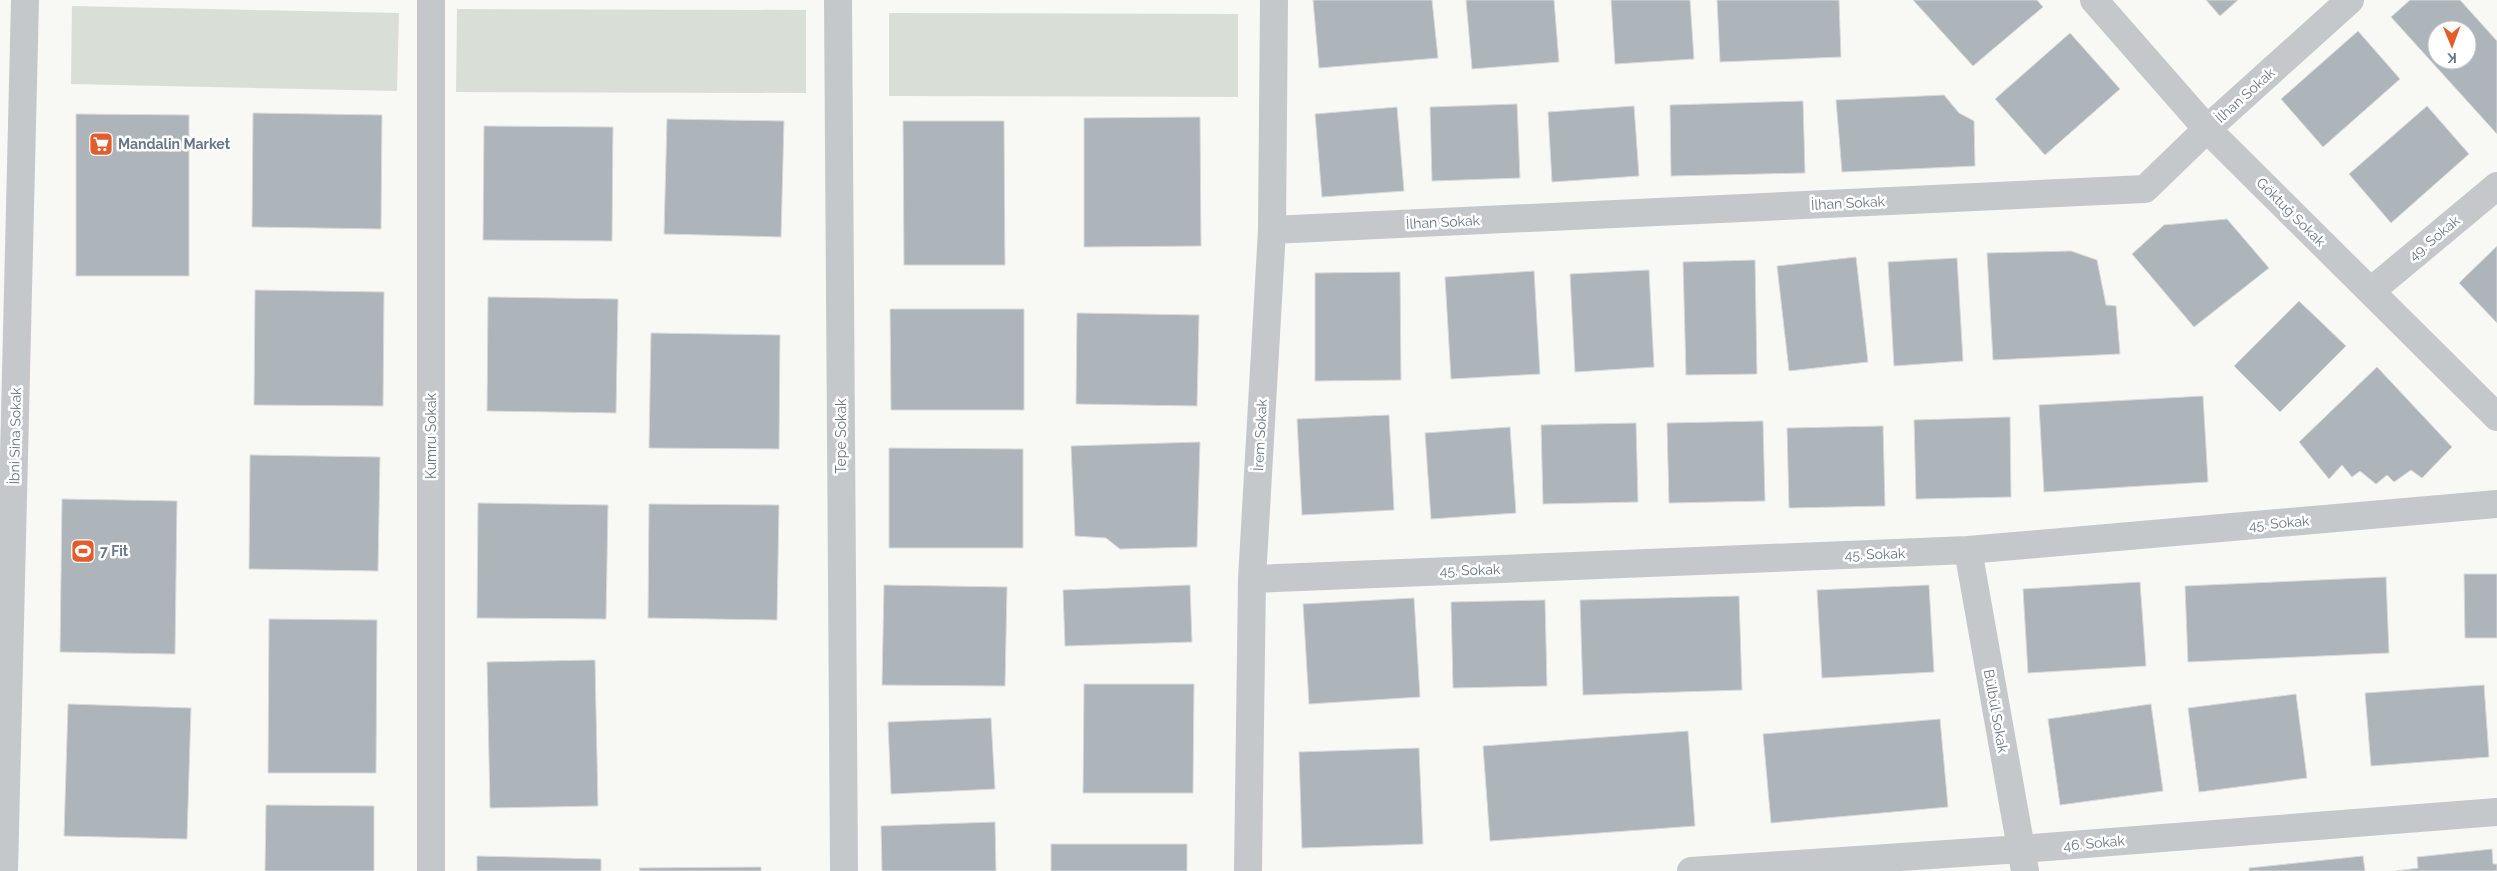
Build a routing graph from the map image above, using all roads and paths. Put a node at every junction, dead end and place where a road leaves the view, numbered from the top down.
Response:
1 (25, 0) edge
2 (431, 0) edge
3 (838, 0) edge
4 (1274, 0) edge
5 (2094, 0) edge
6 (2350, 0) edge
7 (2207, 129) junction
8 (2497, 186) edge
9 (1272, 230) junction
10 (2371, 291) junction
11 (2497, 417) edge
12 (2497, 504) edge
13 (1968, 550) junction
14 (1252, 579) junction
15 (2497, 812) edge
16 (3, 833) edge
17 (2023, 860) edge
18 (4, 871) edge
19 (430, 871) edge
20 (844, 871) edge
21 (1248, 871) edge
22 (1691, 871) edge

1 - 16 street, İbni Sina Sokak
2 - 19 street, Kumru Sokak
3 - 20 street, Tepe Sokak
4 - 9 street, İrem Sokak
5 - 7 street, Göktuğ Sokak
6 - 7 street, İlhan Sokak
7 - 9 street, İlhan Sokak
7 - 10 street, Göktuğ Sokak
8 - 10 street, 49. Sokak
9 - 14 street, İrem Sokak
10 - 11 street, Göktuğ Sokak
12 - 13 street, 45. Sokak
13 - 14 street, 45. Sokak
13 - 17 street, Bülbül Sokak
14 - 21 street, İrem Sokak
15 - 17 street, 46. Sokak
16 - 18 street, İbni Sina Sokak
17 - 22 street, 46. Sokak

